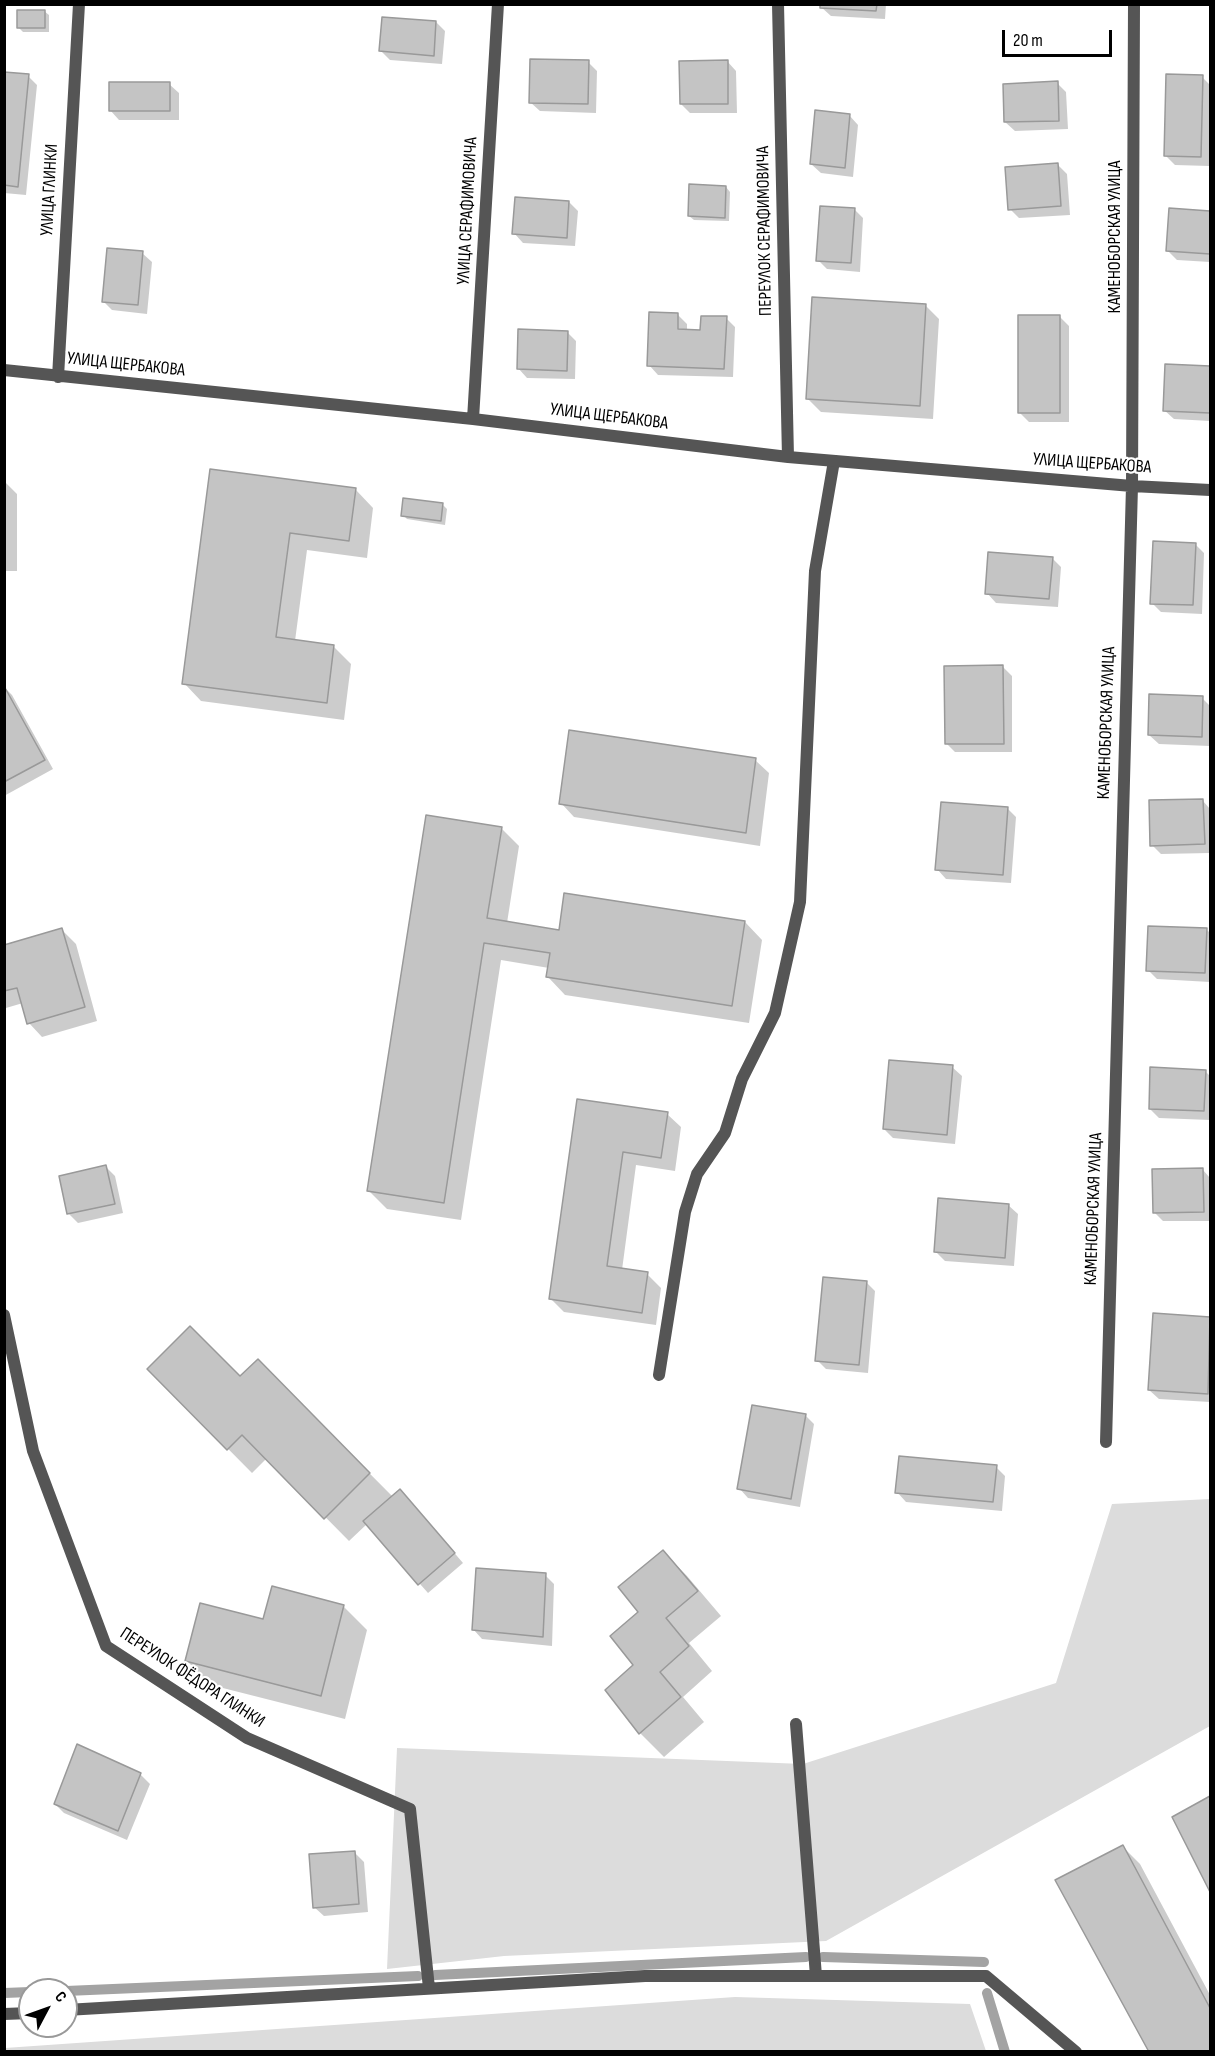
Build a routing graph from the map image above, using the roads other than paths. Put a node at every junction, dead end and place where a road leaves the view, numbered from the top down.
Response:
1 (79, 4) edge
2 (498, 4) edge
3 (778, 4) edge
4 (1134, 4) edge
5 (4, 370) edge
6 (58, 376) junction
7 (473, 419) junction
8 (788, 457) junction
9 (834, 461) junction
10 (1132, 486) junction
11 (1210, 490) edge
12 (4, 1315) edge
13 (658, 1375) dead end
14 (1106, 1442) dead end
15 (796, 1724) dead end
16 (816, 1976) junction
17 (429, 1988) junction
18 (78, 2009) edge
19 (1076, 2052) edge

1 - 6 street, УЛИЦА ГЛИНКИ
2 - 7 street, УЛИЦА СЕРАФИМОВИЧА
3 - 8 street, ПЕРЕУЛОК СЕРАФИМОВИЧА
4 - 10 street, КАМЕНОБОРСКАЯ УЛИЦА
5 - 6 street, УЛИЦА ЩЕРБАКОВА
6 - 7 street, УЛИЦА ЩЕРБАКОВА
7 - 8 street, УЛИЦА ЩЕРБАКОВА
8 - 9 street, УЛИЦА ЩЕРБАКОВА
9 - 10 street, УЛИЦА ЩЕРБАКОВА
9 - 13 street
10 - 11 street, УЛИЦА ЩЕРБАКОВА
10 - 14 street, КАМЕНОБОРСКАЯ УЛИЦА
12 - 17 street, ПЕРЕУЛОК ФЁДОРА ГЛИНКИ
15 - 16 street
16 - 17 street
16 - 19 street
17 - 18 street

